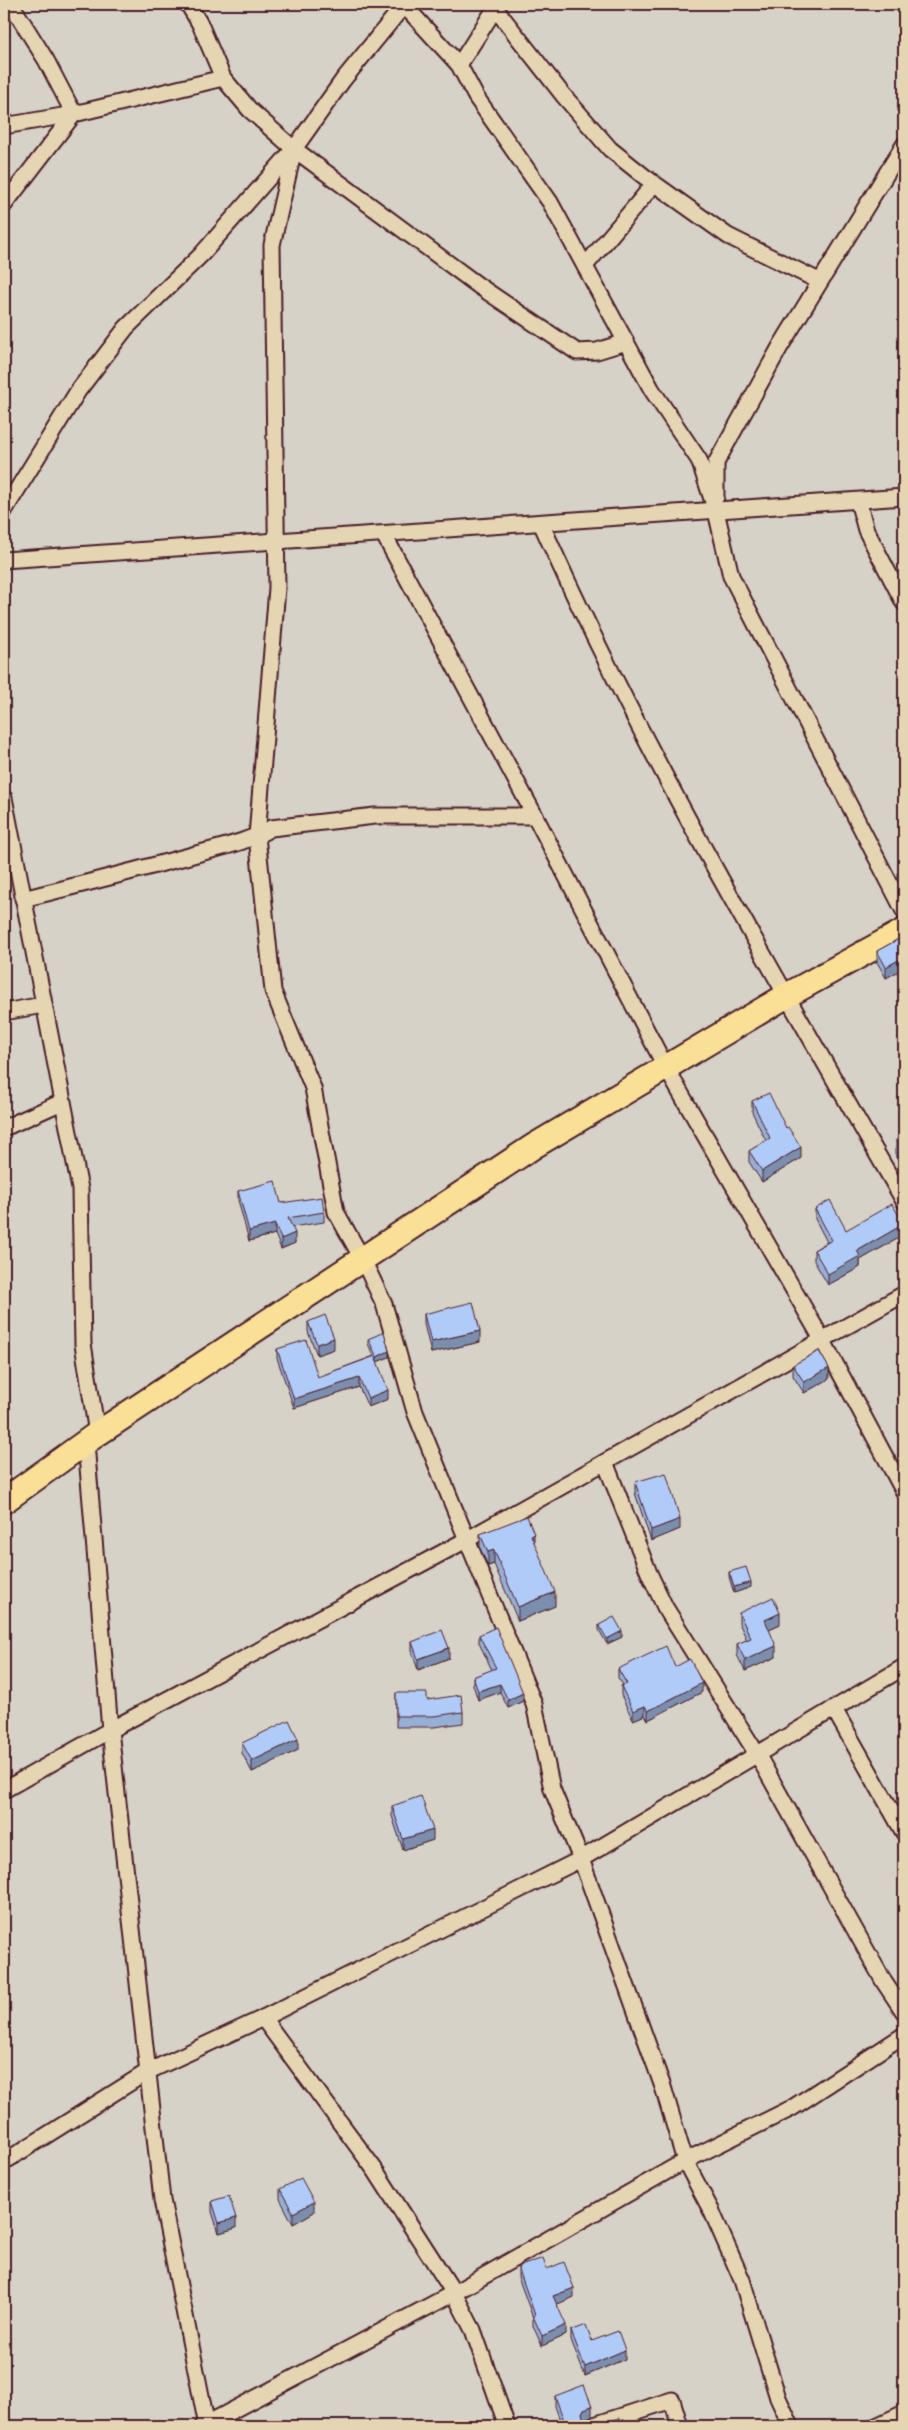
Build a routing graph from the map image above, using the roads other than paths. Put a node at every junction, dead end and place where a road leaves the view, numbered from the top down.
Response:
1 (11, 4) edge
2 (188, 4) edge
3 (404, 4) edge
4 (497, 6) edge
5 (458, 65) junction
6 (223, 78) junction
7 (74, 114) junction
8 (4, 126) edge
9 (904, 145) edge
10 (294, 149) junction
11 (654, 184) junction
12 (4, 206) edge
13 (585, 266) junction
14 (819, 281) junction
15 (626, 342) junction
16 (904, 497) edge
17 (858, 500) junction
18 (4, 511) edge
19 (716, 511) junction
20 (541, 523) junction
21 (384, 534) junction
22 (276, 541) junction
23 (4, 560) edge
24 (904, 604) edge
25 (4, 798) edge
26 (535, 816) junction
27 (257, 836) junction
28 (23, 899) junction
29 (904, 911) edge
30 (904, 931) edge
31 (786, 996) junction
32 (42, 1005) junction
33 (4, 1012) edge
34 (665, 1066) junction
35 (62, 1102) junction
36 (4, 1128) edge
37 (904, 1201) edge
38 (363, 1260) junction
39 (904, 1294) edge
40 (823, 1341) junction
41 (92, 1439) junction
42 (605, 1462) junction
43 (904, 1492) edge
44 (4, 1501) edge
45 (468, 1539) junction
46 (904, 1667) edge
47 (834, 1709) junction
48 (110, 1730) junction
49 (757, 1754) junction
50 (4, 1790) edge
51 (904, 1833) edge
52 (581, 1859) junction
53 (904, 2012) edge
54 (263, 2018) junction
55 (904, 2035) edge
56 (147, 2072) junction
57 (686, 2161) junction
58 (4, 2162) edge
59 (454, 2294) junction
60 (904, 2414) edge
61 (206, 2426) edge
62 (508, 2426) edge
63 (591, 2426) edge
64 (680, 2426) edge
65 (791, 2426) edge
66 (876, 2426) edge

1 - 7 street
2 - 6 street
3 - 5 street
3 - 10 street
4 - 5 street
4 - 11 street
5 - 13 street
6 - 7 street
6 - 10 street
7 - 8 street
7 - 12 street
9 - 14 street
10 - 15 street
10 - 18 street
10 - 22 street
11 - 13 street
11 - 14 street
13 - 15 street
14 - 19 street
15 - 19 street
16 - 17 street
17 - 19 street
17 - 24 street
19 - 20 street
19 - 29 street
20 - 21 street
20 - 31 street
21 - 22 street
21 - 26 street
22 - 23 street
22 - 27 street
25 - 28 street
26 - 27 street
26 - 34 street
27 - 28 street
27 - 38 street
28 - 32 street
30 - 31 main road
31 - 34 main road
31 - 37 street
32 - 33 street
32 - 35 street
34 - 38 main road
34 - 40 street
35 - 36 street
35 - 41 street
38 - 41 main road
38 - 45 street
39 - 40 street
40 - 42 street
40 - 43 street
41 - 44 main road
41 - 48 street
42 - 45 street
42 - 49 street
45 - 48 street
45 - 52 street
46 - 47 street
47 - 49 street
47 - 51 street
48 - 50 street
48 - 56 street
49 - 52 street
49 - 53 street
52 - 54 street
52 - 57 street
54 - 56 street
54 - 59 street
55 - 57 street
56 - 58 street
56 - 61 street
57 - 59 street
57 - 65 street
59 - 61 street
59 - 62 street
60 - 66 street
63 - 64 street

